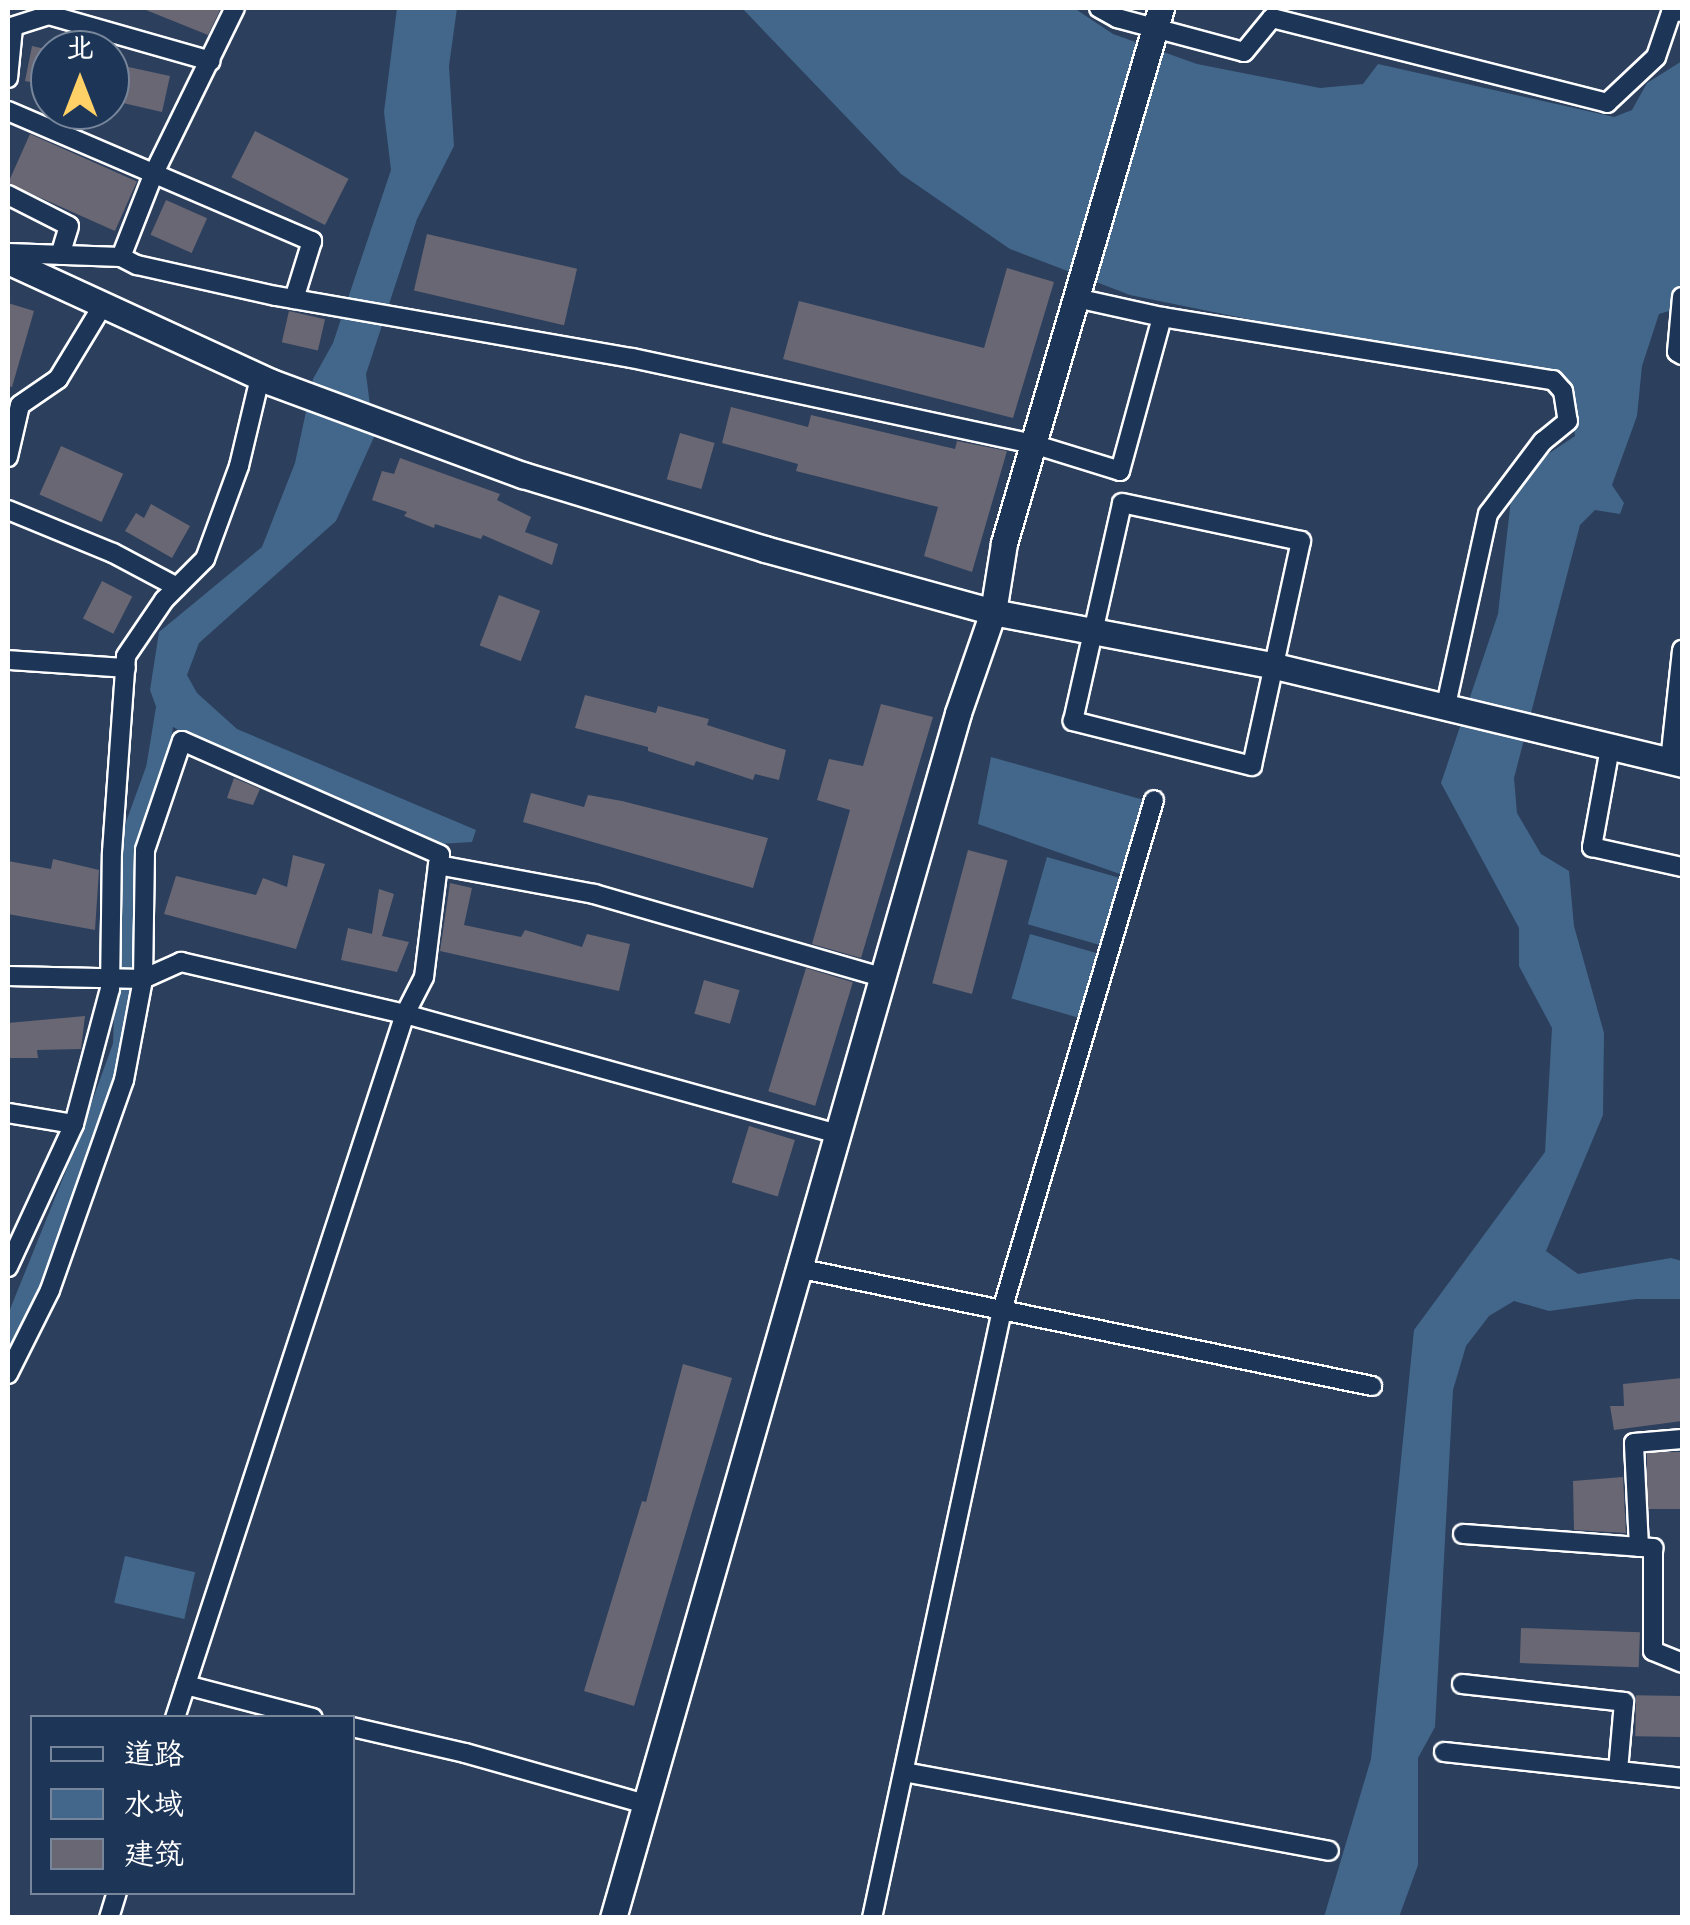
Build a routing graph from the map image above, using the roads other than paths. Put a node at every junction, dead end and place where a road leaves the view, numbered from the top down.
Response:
1 (235, 8) edge
2 (1100, 8) edge
3 (1682, 11) edge
4 (1158, 17) edge
5 (10, 28) edge
6 (210, 61) junction
7 (8, 78) edge
8 (8, 111) edge
9 (154, 173) junction
10 (8, 195) edge
11 (8, 253) edge
12 (60, 255) junction
13 (121, 257) junction
14 (8, 261) edge
15 (1078, 291) junction
16 (294, 299) junction
17 (1682, 303) edge
18 (103, 305) junction
19 (1162, 317) junction
20 (1682, 356) edge
21 (266, 380) junction
22 (1033, 444) junction
23 (8, 457) edge
24 (1120, 470) junction
25 (1122, 502) junction
26 (8, 510) edge
27 (177, 587) junction
28 (992, 612) junction
29 (1096, 629) junction
30 (1682, 650) edge
31 (8, 660) edge
32 (1275, 666) junction
33 (126, 668) junction
34 (1446, 705) junction
35 (1610, 748) junction
36 (1676, 763) edge
37 (1154, 800) dead end
38 (438, 864) junction
39 (1682, 867) edge
40 (8, 976) edge
41 (109, 977) junction
42 (886, 978) junction
43 (142, 979) junction
44 (405, 1014) junction
45 (8, 1114) edge
46 (74, 1124) junction
47 (839, 1134) junction
48 (8, 1267) edge
49 (802, 1269) junction
50 (1002, 1310) junction
51 (8, 1374) edge
52 (1372, 1386) dead end
53 (1682, 1438) edge
54 (1462, 1534) dead end
55 (1639, 1547) junction
56 (1682, 1663) edge
57 (1462, 1684) dead end
58 (186, 1685) junction
59 (176, 1715) edge
60 (301, 1715) edge
61 (355, 1729) edge
62 (1444, 1752) dead end
63 (1618, 1771) junction
64 (904, 1772) junction
65 (1682, 1778) edge
66 (645, 1804) junction
67 (1330, 1851) dead end
68 (613, 1918) edge
69 (872, 1918) edge

1 - 6 street
2 - 4 street
3 - 4 street
4 - 15 street
5 - 6 street
5 - 7 street
6 - 9 street
8 - 9 street
9 - 13 street
9 - 16 street
10 - 12 street
11 - 12 street
12 - 13 street
13 - 16 street
14 - 18 street
15 - 19 street
15 - 22 street
16 - 22 street
17 - 20 street
18 - 21 street
18 - 23 street
19 - 24 street
19 - 34 street
21 - 27 street
21 - 28 street
22 - 24 street
22 - 28 street
24 - 25 street
25 - 29 street
25 - 32 street
26 - 27 street
27 - 33 street
28 - 29 street
28 - 42 street
29 - 32 street
29 - 32 street
30 - 36 street
31 - 33 street
32 - 34 street
33 - 41 street
34 - 35 street
35 - 36 street
35 - 39 street
37 - 50 street
38 - 42 street
38 - 43 street
38 - 44 street
40 - 41 street
41 - 43 street
41 - 46 street
42 - 47 street
43 - 44 street
43 - 51 street
44 - 47 street
44 - 58 street
45 - 46 street
46 - 48 street
47 - 49 street
49 - 50 street
49 - 66 street
50 - 52 street
50 - 64 street
53 - 55 street
54 - 55 street
55 - 56 street
57 - 63 street
58 - 59 street
58 - 60 street
61 - 66 street
62 - 63 street
63 - 65 street
64 - 67 street
64 - 69 street
66 - 68 street

